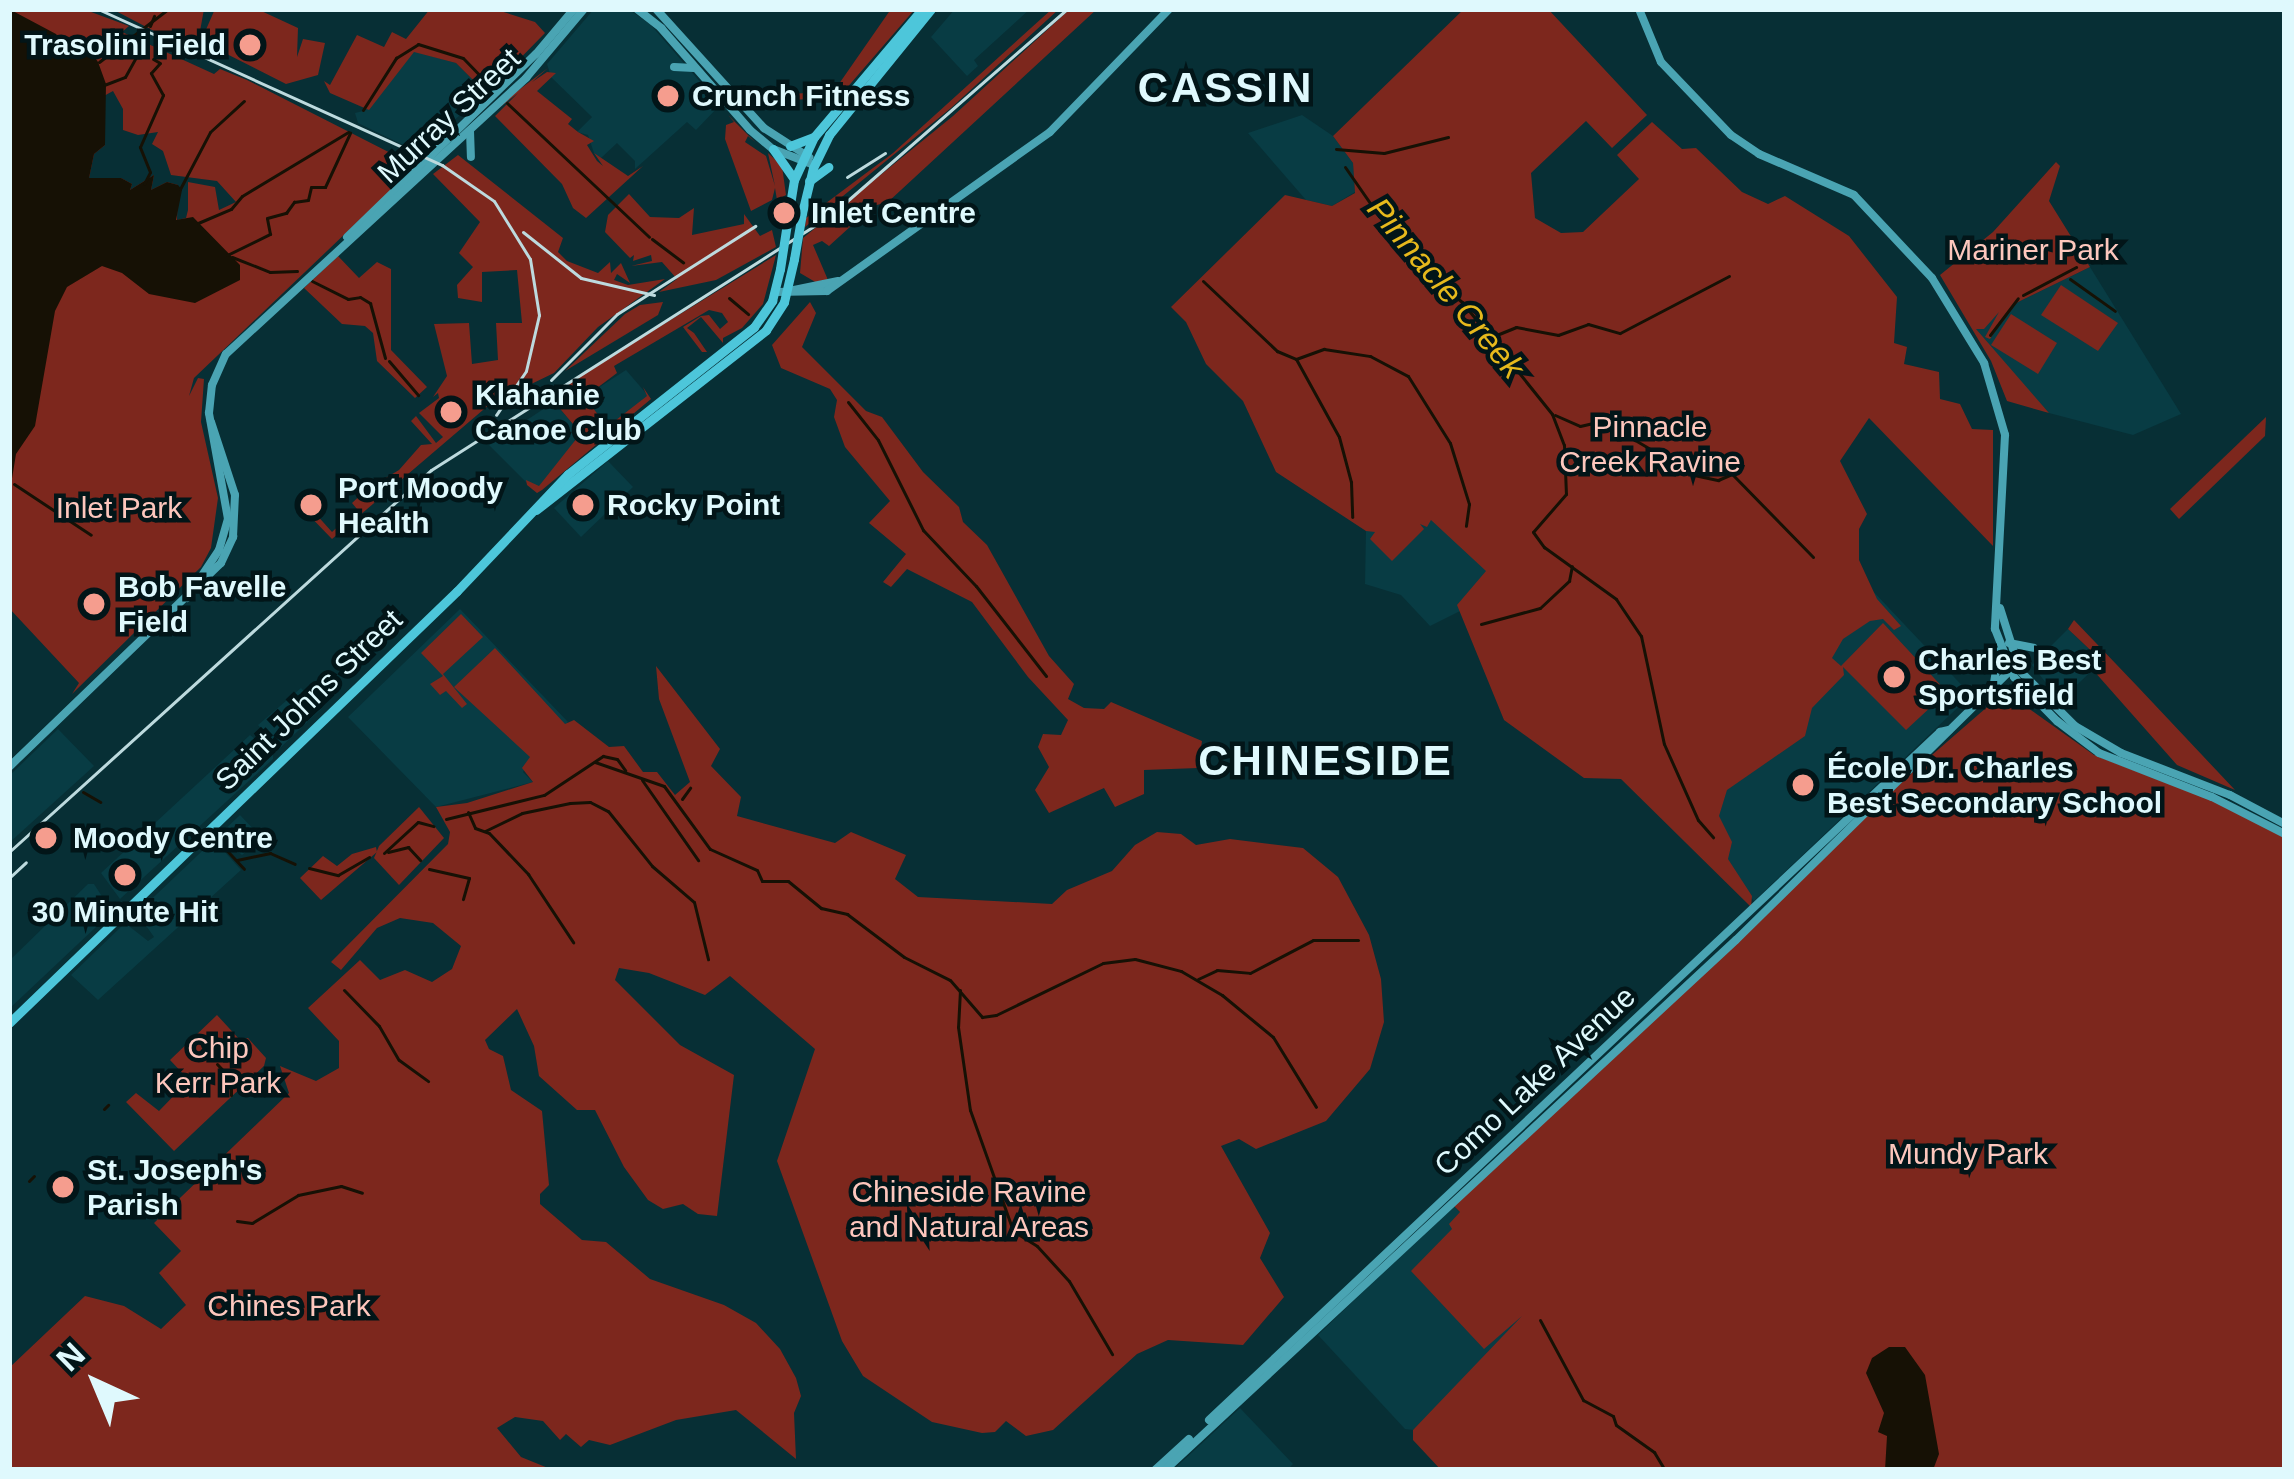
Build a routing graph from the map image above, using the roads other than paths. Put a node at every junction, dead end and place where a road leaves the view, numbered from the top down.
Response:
1 (574, 9) edge
2 (584, 9) edge
3 (638, 9) edge
4 (656, 9) edge
5 (922, 9) edge
6 (931, 9) edge
7 (1169, 9) edge
8 (1640, 9) edge
9 (674, 67) dead end
10 (695, 68) junction
11 (826, 122) junction
12 (470, 130) junction
13 (814, 137) junction
14 (790, 146) junction
15 (772, 148) junction
16 (821, 149) junction
17 (471, 157) dead end
18 (809, 160) junction
19 (794, 180) junction
20 (809, 182) junction
21 (796, 217) junction
22 (338, 248) junction
23 (788, 263) junction
24 (782, 291) junction
25 (2004, 646) junction
26 (2034, 648) dead end
27 (2013, 668) junction
28 (1992, 688) junction
29 (2029, 694) junction
30 (1949, 730) junction
31 (9, 767) edge
32 (2285, 824) edge
33 (2285, 834) edge
34 (9, 1023) edge
35 (1155, 1470) edge
36 (1165, 1470) edge

1 - 22 main road, Murray Street
2 - 12 main road, Murray Street
3 - 10 main road
4 - 14 main road
5 - 11 main road
6 - 16 main road
7 - 24 main road
8 - 25 main road
9 - 10 main road
10 - 15 main road
11 - 13 main road
11 - 18 main road
12 - 17 main road
12 - 22 main road, Murray Street
13 - 14 main road
13 - 18 main road
14 - 18 main road
15 - 18 main road
15 - 19 main road
16 - 18 main road
16 - 20 main road
18 - 19 main road, Saint Johns Street
18 - 20 main road, Saint Johns Street
18 - 21 main road
19 - 21 main road, Saint Johns Street
20 - 21 main road, Saint Johns Street
21 - 23 main road, Saint Johns Street, bridge
21 - 23 main road, Saint Johns Street, bridge
22 - 31 main road, Murray Street
23 - 24 main road, Saint Johns Street
23 - 24 main road, Saint Johns Street
24 - 34 main road, Saint Johns Street
25 - 26 main road
25 - 27 main road
25 - 28 main road
27 - 28 main road, Como Lake Avenue
27 - 29 main road
27 - 32 main road
28 - 29 main road
28 - 30 main road, Como Lake Avenue
29 - 33 main road
30 - 35 main road, Como Lake Avenue
30 - 36 main road, Como Lake Avenue

